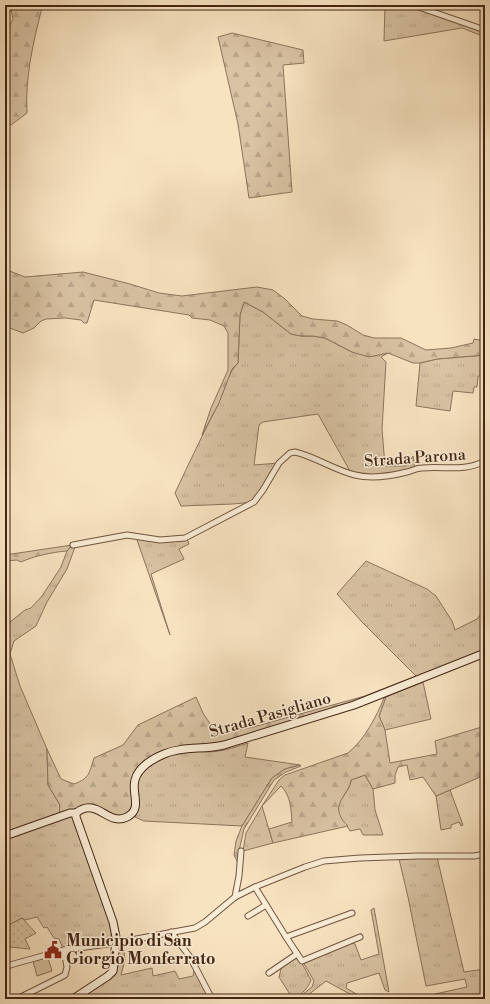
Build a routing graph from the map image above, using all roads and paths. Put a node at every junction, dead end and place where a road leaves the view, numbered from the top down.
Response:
1 (413, 5) edge
2 (485, 30) edge
3 (485, 461) edge
4 (73, 545) dead end
5 (485, 653) edge
6 (76, 813) junction
7 (5, 836) edge
8 (241, 851) dead end
9 (485, 854) edge
10 (255, 887) junction
11 (235, 898) junction
12 (266, 905) junction
13 (352, 913) dead end
14 (248, 916) dead end
15 (171, 932) junction
16 (286, 937) junction
17 (360, 938) dead end
18 (115, 943) junction
19 (64, 950) junction
20 (297, 954) junction
21 (5, 968) edge
22 (269, 973) dead end
23 (18, 999) edge
24 (73, 999) edge
25 (212, 999) edge

1 - 2 street
3 - 4 street, Strada Parona
5 - 6 street, Strada Pasigliano
6 - 7 street
6 - 18 street
8 - 11 street
9 - 10 street
10 - 11 street
10 - 12 street
11 - 15 street
12 - 14 street
12 - 16 street
13 - 16 street
15 - 18 street
15 - 25 street
16 - 20 street
17 - 20 street
18 - 19 street
18 - 24 street
19 - 21 street
19 - 23 street
20 - 22 street

